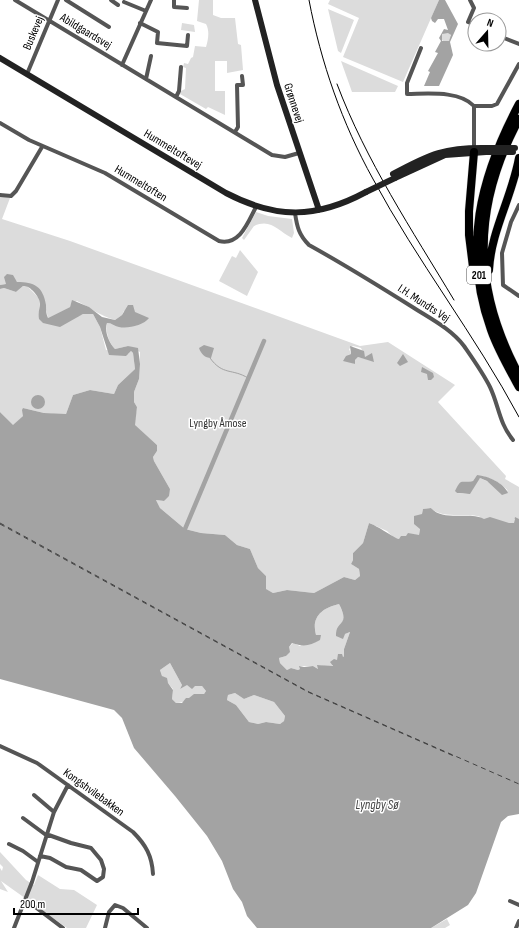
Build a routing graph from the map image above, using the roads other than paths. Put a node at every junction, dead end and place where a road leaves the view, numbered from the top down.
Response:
1 (15, 0) edge
2 (58, 0) edge
3 (66, 0) edge
4 (110, 0) edge
5 (150, 0) edge
6 (174, 0) edge
7 (255, 0) edge
8 (470, 0) edge
9 (124, 2) dead end
10 (118, 5) dead end
11 (187, 8) dead end
12 (146, 11) junction
13 (472, 12) edge
14 (50, 21) junction
15 (140, 23) junction
16 (110, 26) dead end
17 (188, 35) dead end
18 (507, 39) edge
19 (519, 44) edge
20 (421, 48) dead end
21 (151, 56) dead end
22 (0, 58) edge
23 (519, 64) edge
24 (122, 65) junction
25 (181, 67) dead end
26 (27, 74) junction
27 (242, 76) dead end
28 (146, 79) junction
29 (176, 97) junction
30 (519, 104) edge
31 (474, 106) junction
32 (519, 119) edge
33 (0, 123) edge
34 (235, 132) junction
35 (42, 147) junction
36 (474, 150) junction
37 (517, 151) edge
38 (299, 153) junction
39 (0, 195) edge
40 (519, 205) edge
41 (256, 207) junction
42 (319, 210) junction
43 (295, 213) junction
44 (481, 294) junction
45 (519, 296) edge
46 (490, 304) junction
47 (519, 375) edge
48 (519, 387) edge
49 (513, 440) dead end
50 (0, 746) edge
51 (68, 785) junction
52 (34, 795) dead end
53 (54, 812) junction
54 (23, 818) dead end
55 (46, 834) junction
56 (9, 844) dead end
57 (40, 856) junction
58 (38, 862) junction
59 (153, 874) dead end
60 (26, 900) junction
61 (510, 901) dead end
62 (519, 905) edge
63 (519, 923) edge
64 (14, 928) edge
65 (63, 928) edge
66 (105, 928) edge
67 (147, 928) edge
68 (516, 928) edge

1 - 14 street, Abildgaardsvej
2 - 14 street, Buskevej
3 - 16 street
4 - 10 street
5 - 12 street
6 - 11 street
7 - 38 street, Grønnevej
8 - 13 street
9 - 12 street
12 - 15 street
14 - 24 street, Abildgaardsvej
14 - 26 street, Buskevej
15 - 17 street
15 - 24 street
18 - 19 street
20 - 31 street
21 - 28 street
22 - 26 street, Hummeltoftevej
23 - 31 street
24 - 28 street, Abildgaardsvej
25 - 29 street
26 - 41 street, Hummeltoftevej
27 - 34 street
28 - 29 street, Abildgaardsvej
29 - 34 street, Abildgaardsvej
30 - 44 highway, 201
31 - 36 street
32 - 46 highway, 201
33 - 35 street, Hummeltoften
34 - 38 street, Abildgaardsvej
35 - 39 street
35 - 41 street, Hummeltoften
36 - 37 street, Hummeltoftevej, bridge
36 - 42 street, Hummeltoftevej, bridge
36 - 44 highway
37 - 46 highway
38 - 42 street, Grønnevej
40 - 45 street
41 - 43 street, Hummeltoftevej
42 - 43 street, Hummeltoftevej
43 - 49 street, I.H. Mundts Vej
44 - 48 highway, 201
46 - 47 highway, 201
50 - 51 street, Kongshvilebakken
51 - 53 street
51 - 59 street, Kongshvilebakken
52 - 53 street
53 - 55 street
54 - 55 street
55 - 57 street
55 - 57 street
56 - 58 street
57 - 58 street
58 - 60 street
60 - 64 street
60 - 65 street
61 - 62 street
63 - 68 street
66 - 67 street

